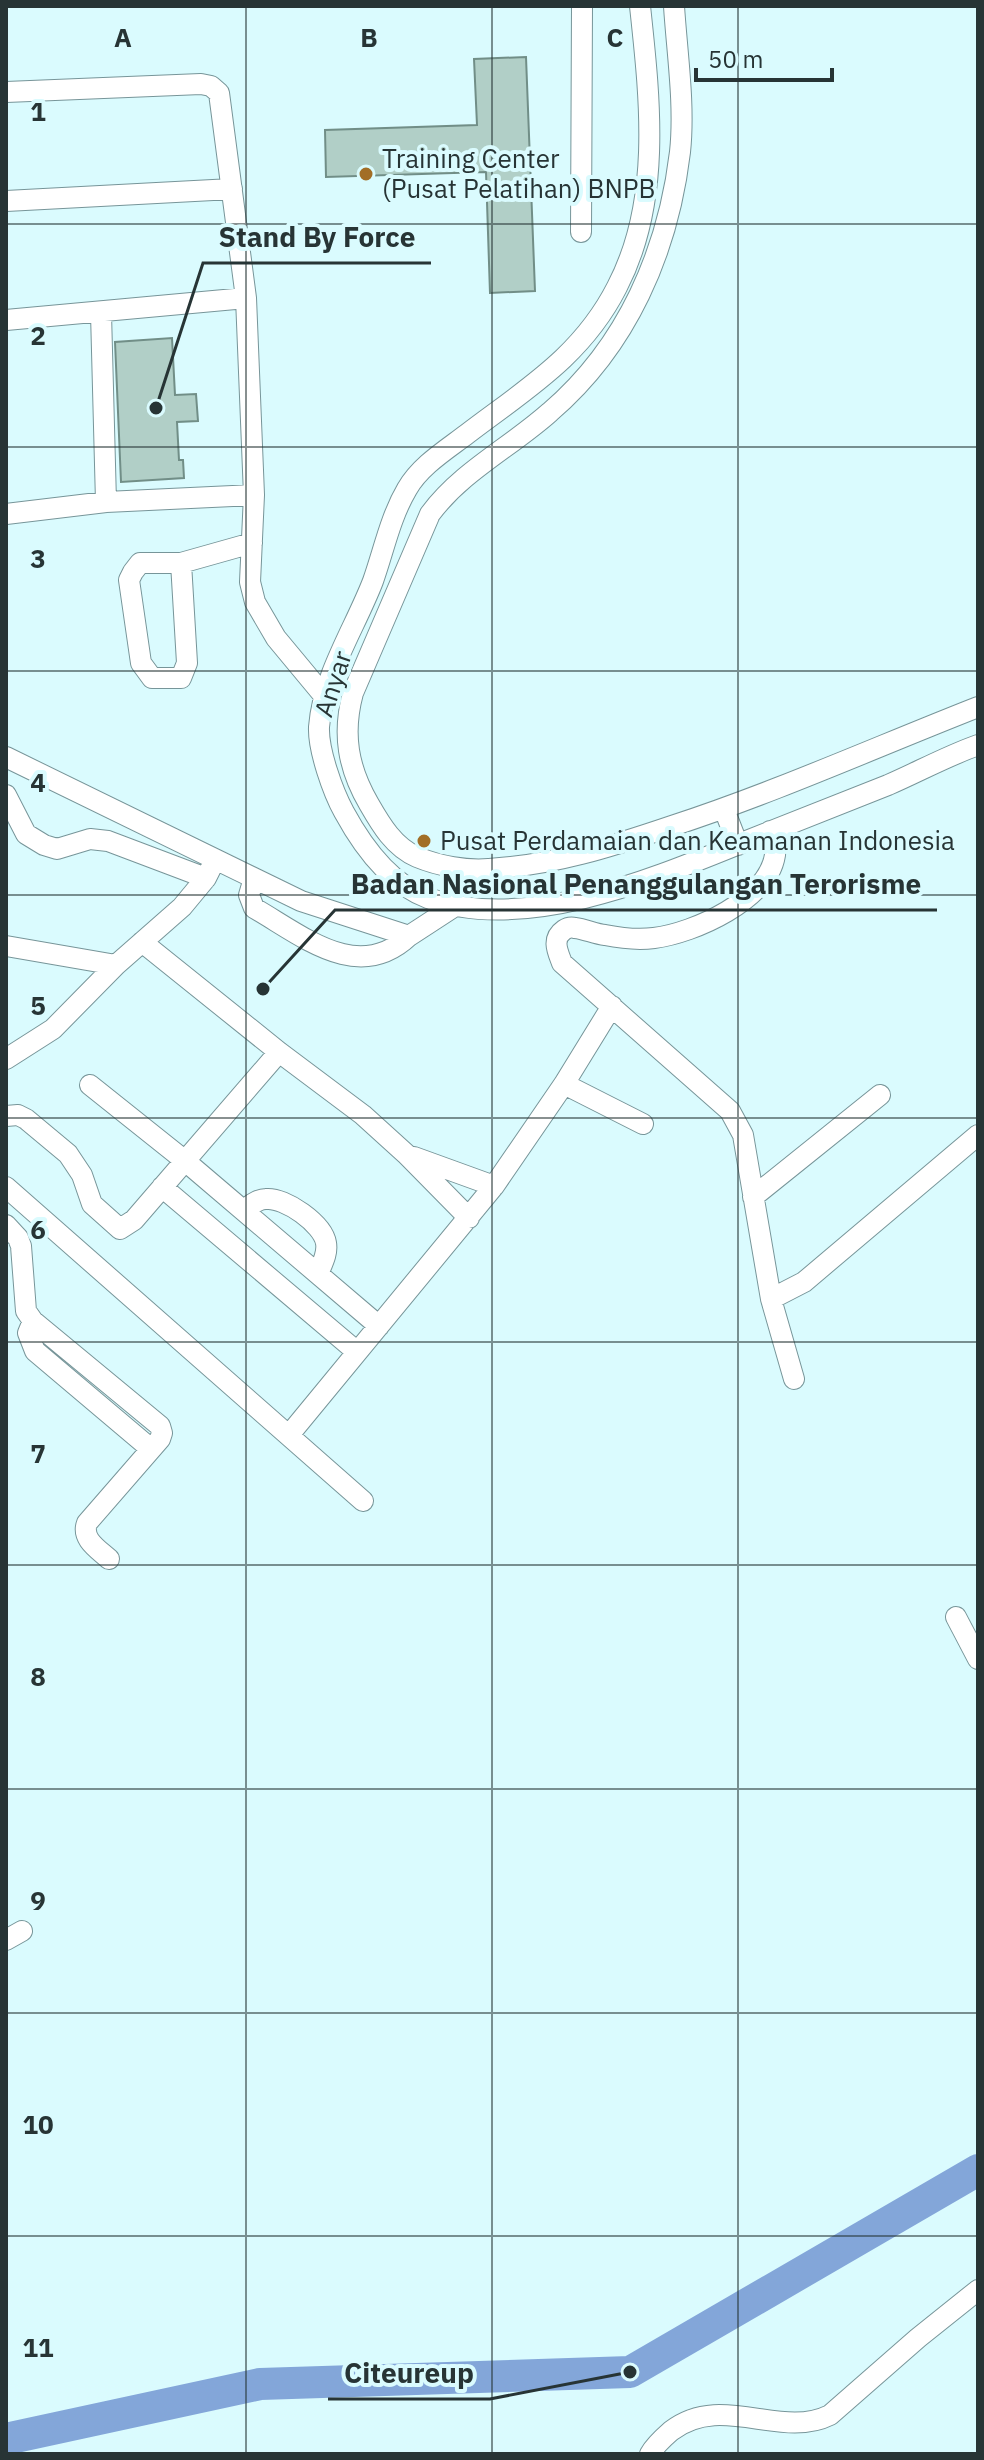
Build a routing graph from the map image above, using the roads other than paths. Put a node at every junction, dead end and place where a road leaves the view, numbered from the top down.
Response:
1 (582, 6) edge
2 (640, 6) edge
3 (674, 6) edge
4 (6, 92) edge
5 (232, 189) junction
6 (6, 201) edge
7 (581, 232) dead end
8 (246, 298) junction
9 (101, 313) junction
10 (6, 320) edge
11 (452, 445) junction
12 (475, 468) junction
13 (254, 495) junction
14 (106, 502) junction
15 (6, 514) edge
16 (252, 543) junction
17 (181, 563) junction
18 (325, 697) junction
19 (978, 707) edge
20 (319, 730) junction
21 (346, 731) junction
22 (978, 745) edge
23 (6, 757) edge
24 (6, 795) edge
25 (724, 809) junction
26 (770, 831) junction
27 (738, 845) junction
28 (211, 869) junction
29 (254, 878) junction
30 (455, 906) junction
31 (409, 936) junction
32 (142, 942) junction
33 (6, 946) edge
34 (116, 965) junction
35 (612, 1006) junction
36 (279, 1052) junction
37 (6, 1059) edge
38 (564, 1084) junction
39 (90, 1085) dead end
40 (880, 1095) dead end
41 (6, 1116) edge
42 (643, 1124) dead end
43 (978, 1135) edge
44 (406, 1154) junction
45 (184, 1160) junction
46 (494, 1186) junction
47 (6, 1187) edge
48 (162, 1187) junction
49 (753, 1197) junction
50 (243, 1210) junction
51 (469, 1218) junction
52 (6, 1225) edge
53 (318, 1274) junction
54 (771, 1299) junction
55 (33, 1321) junction
56 (379, 1326) junction
57 (356, 1351) junction
58 (89, 1368) junction
59 (794, 1379) dead end
60 (75, 1385) junction
61 (289, 1435) junction
62 (151, 1449) junction
63 (363, 1501) dead end
64 (109, 1559) dead end
65 (956, 1617) dead end
66 (978, 1659) edge
67 (978, 2290) edge
68 (650, 2454) edge

1 - 7 street
2 - 11 street, Anyar
3 - 12 street, Anyar
4 - 5 street
5 - 6 street
5 - 8 street
8 - 9 street
8 - 13 street
9 - 10 street
9 - 14 street
11 - 12 street
11 - 18 street, Anyar
12 - 21 street, Anyar
13 - 14 street
13 - 16 street
14 - 15 street
16 - 17 street
16 - 18 street
17 - 17 street
18 - 20 street, Anyar
19 - 25 street, Anyar
20 - 21 street
20 - 30 street, Anyar
21 - 25 street, Anyar
22 - 26 street, Anyar
23 - 28 street
24 - 28 street
25 - 27 street
26 - 27 street, Anyar
26 - 35 street
27 - 30 street, Anyar
28 - 29 street
28 - 32 street
29 - 31 street
29 - 31 street
30 - 31 street
32 - 34 street
32 - 36 street
33 - 34 street
34 - 37 street
35 - 38 street
35 - 49 street
36 - 44 street
36 - 45 street
38 - 42 street
38 - 46 street
39 - 45 street
40 - 49 street
41 - 48 street
43 - 54 street
44 - 46 street
44 - 51 street
45 - 48 street
45 - 50 street
46 - 51 street
47 - 61 street
48 - 57 street
49 - 54 street
50 - 53 street
50 - 53 street
51 - 56 street
52 - 55 street
53 - 56 street
54 - 59 street
55 - 58 street
55 - 60 street
56 - 57 street
57 - 61 street
58 - 60 street
58 - 62 street
60 - 62 street
61 - 63 street
62 - 64 street
65 - 66 street
67 - 68 street

